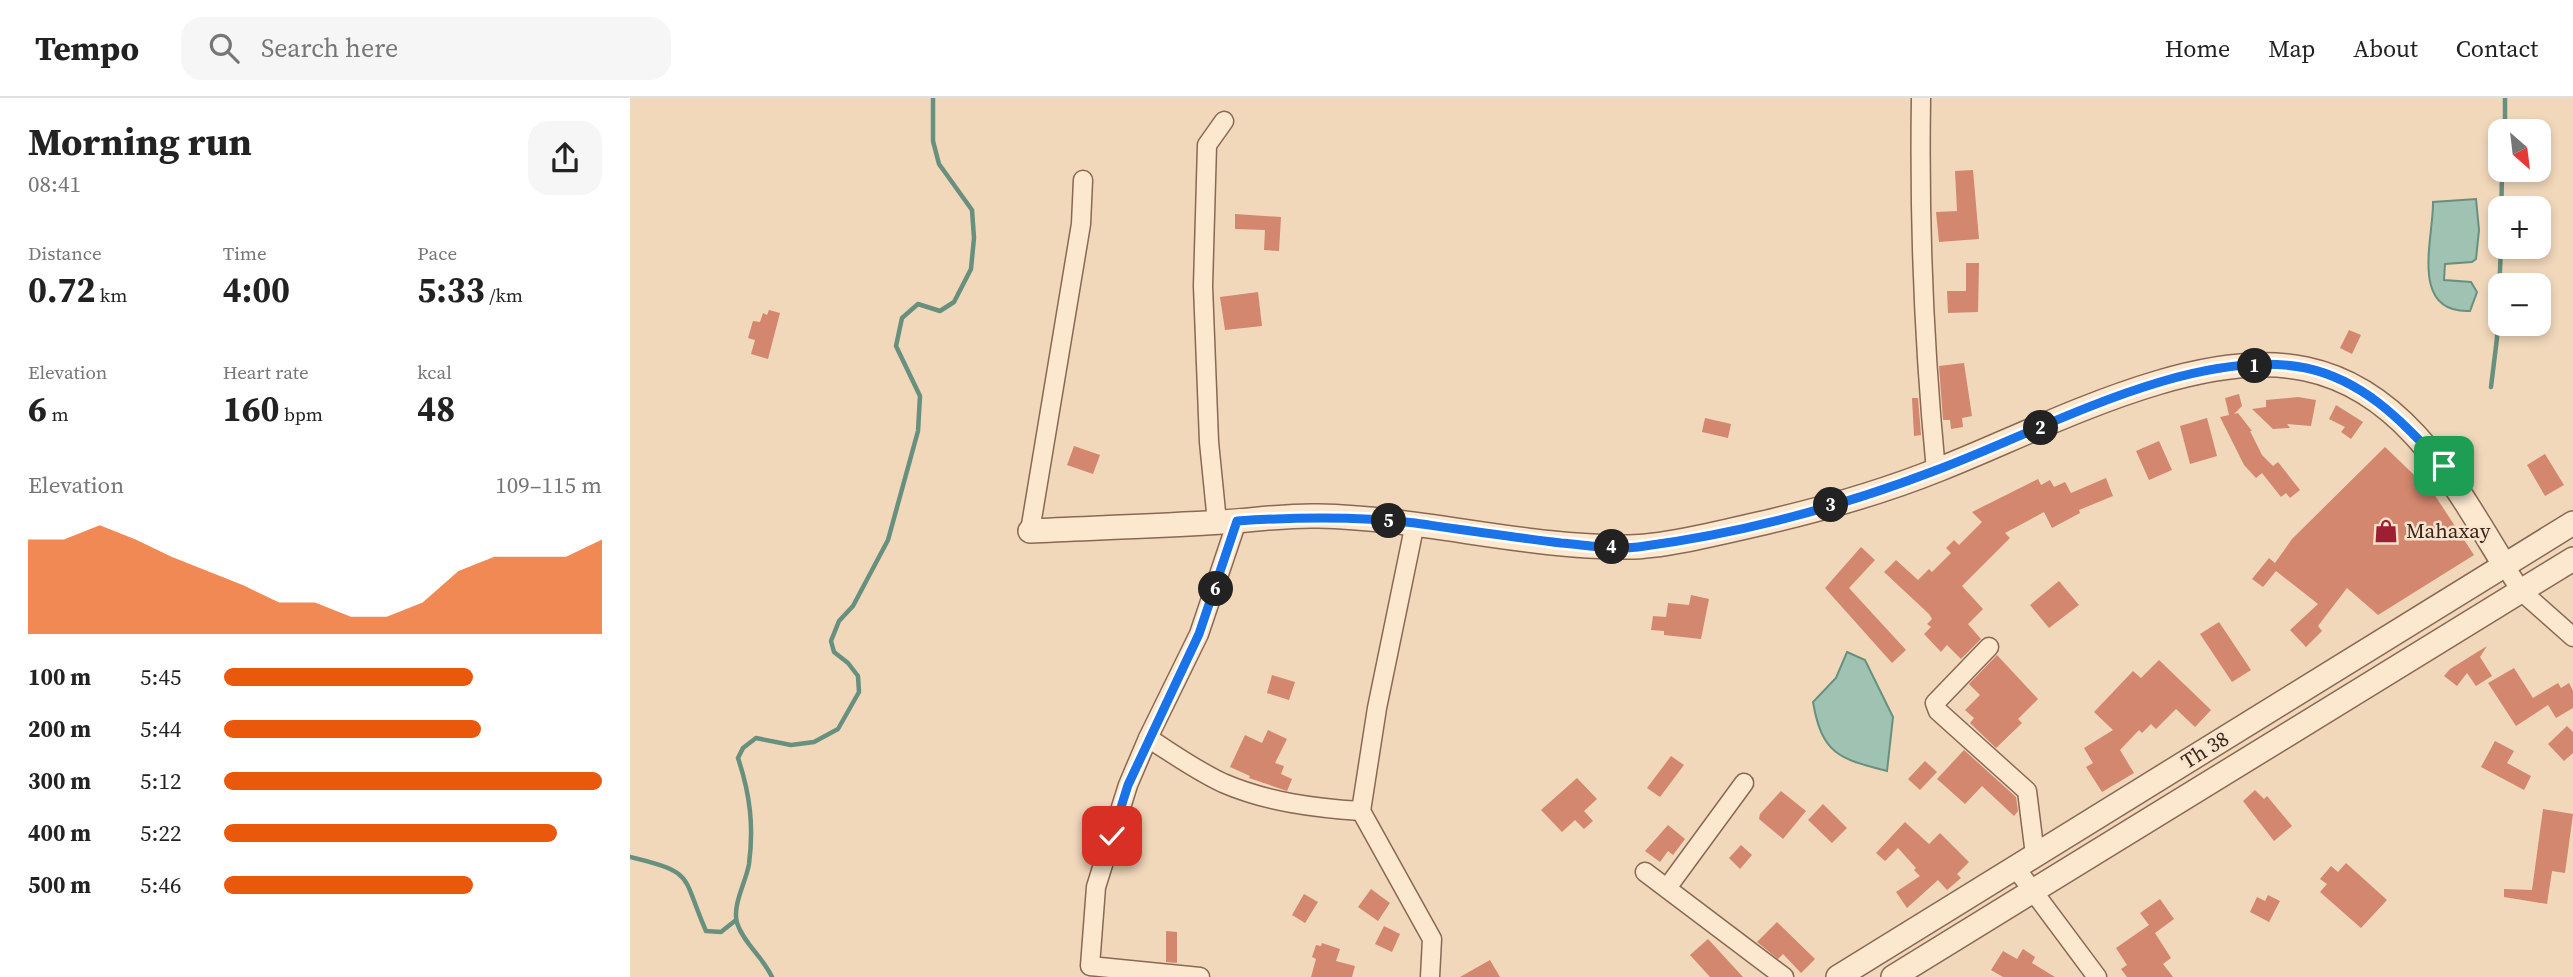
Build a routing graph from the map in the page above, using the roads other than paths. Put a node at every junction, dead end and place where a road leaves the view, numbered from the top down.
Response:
1 (1921, 98) edge
2 (1224, 121) dead end
3 (1083, 180) dead end
4 (1936, 471) junction
5 (1227, 522) junction
6 (1415, 523) junction
7 (2573, 523) edge
8 (1030, 531) joint
9 (2573, 559) edge
10 (2505, 566) junction
11 (2521, 591) junction
12 (2573, 637) edge
13 (1989, 647) dead end
14 (1148, 738) junction
15 (1744, 783) dead end
16 (1361, 811) junction
17 (2025, 861) junction
18 (1645, 872) dead end
19 (1667, 888) junction
20 (2032, 891) junction
21 (1200, 977) edge
22 (1430, 977) edge
23 (1784, 977) edge
24 (1838, 977) edge
25 (1893, 977) edge
26 (2096, 977) edge

1 - 4 street
2 - 5 street
3 - 8 street
4 - 6 street
4 - 10 street
5 - 6 street
5 - 8 street
5 - 14 street
6 - 16 street
7 - 10 street, Th 38
9 - 11 street, Th 38
10 - 11 street
10 - 17 street, Th 38
11 - 12 street
11 - 20 street, Th 38
13 - 17 street
14 - 16 street
14 - 21 street
15 - 19 street
16 - 22 street
17 - 20 street
17 - 24 street, Th 38
18 - 19 street
19 - 23 street
20 - 25 street, Th 38
20 - 26 street

